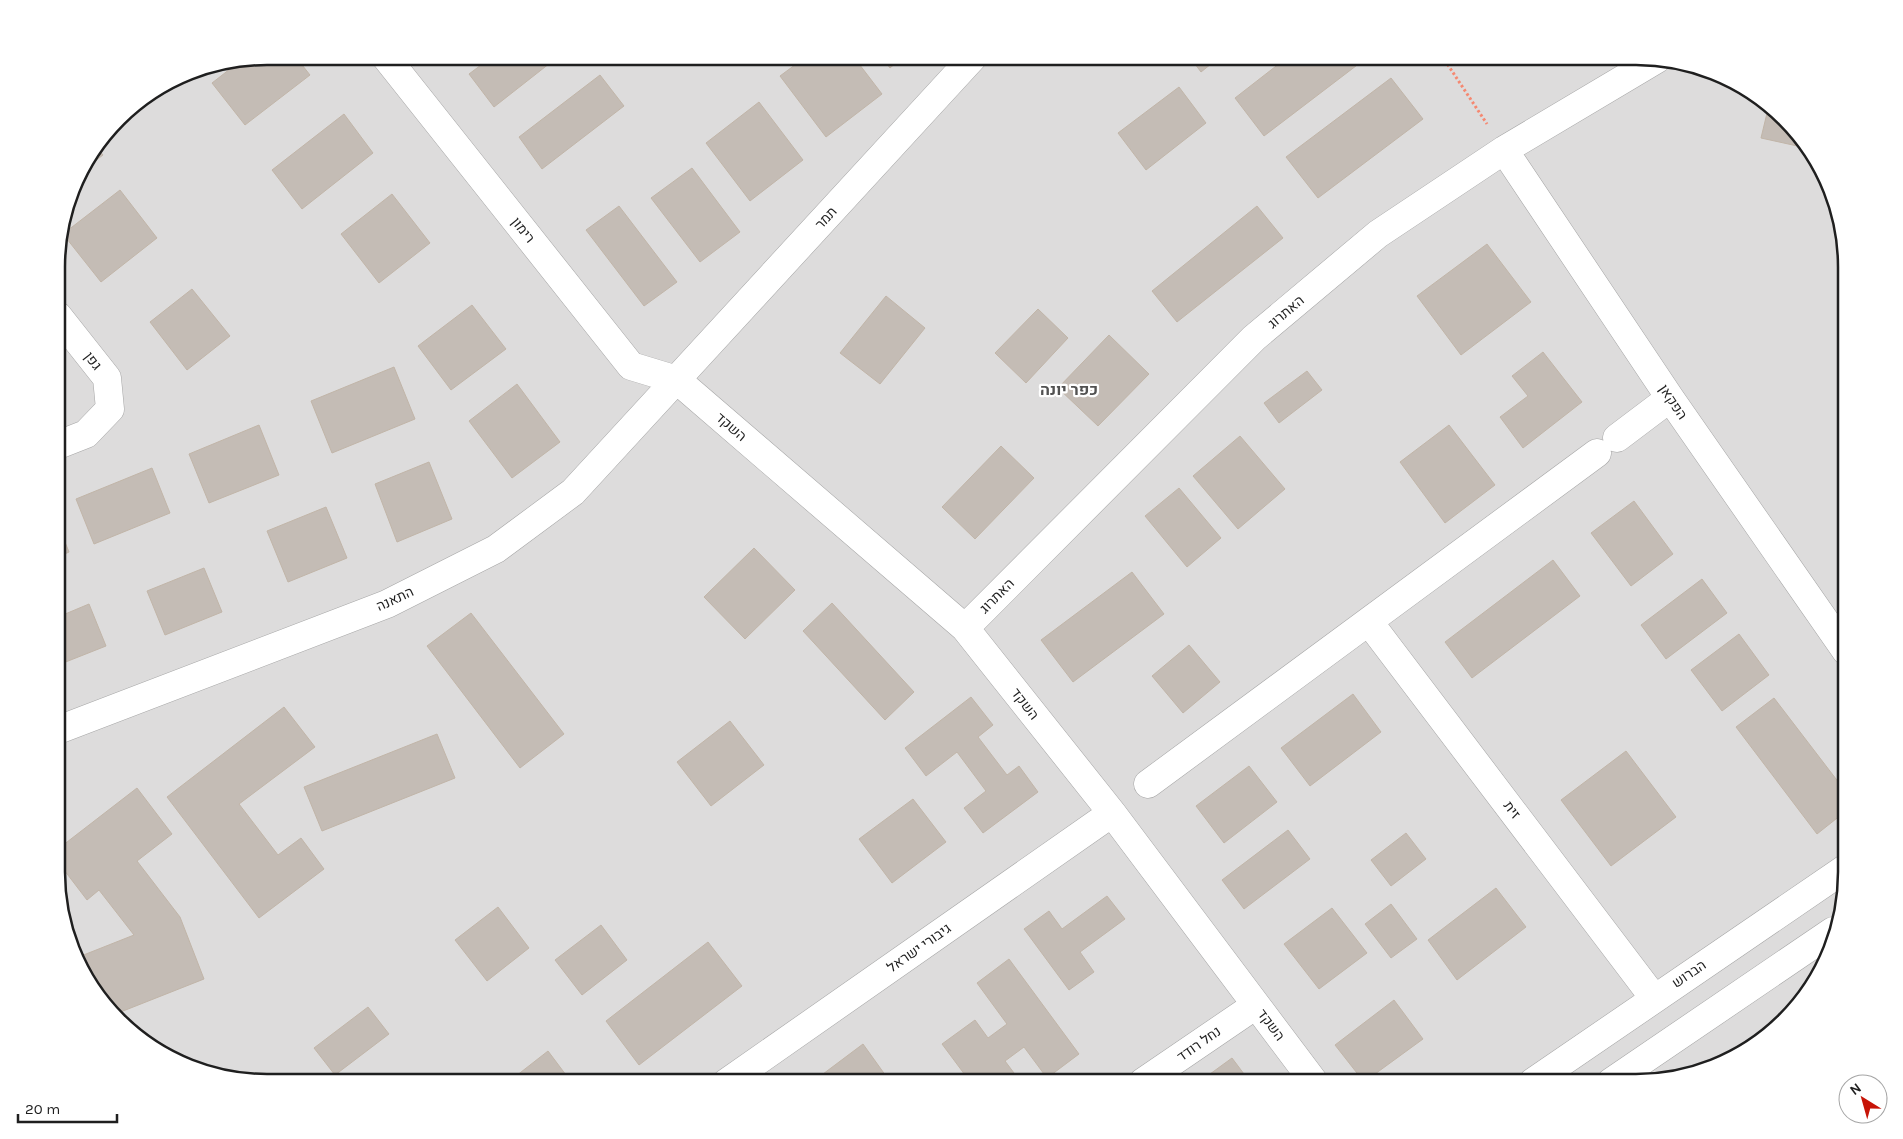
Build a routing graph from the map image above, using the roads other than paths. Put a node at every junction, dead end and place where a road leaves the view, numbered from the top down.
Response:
1 (400, 65) edge
2 (966, 65) edge
3 (1648, 65) edge
4 (1504, 150) junction
5 (65, 325) edge
6 (677, 380) junction
7 (1670, 398) junction
8 (65, 442) edge
9 (1369, 622) junction
10 (965, 628) junction
11 (1838, 640) edge
12 (65, 727) edge
13 (1148, 784) dead end
14 (1112, 813) junction
15 (1838, 873) edge
16 (1828, 935) edge
17 (1654, 998) junction
18 (1256, 1005) junction
19 (739, 1074) edge
20 (1155, 1074) edge
21 (1308, 1074) edge
22 (1545, 1074) edge
23 (1623, 1074) edge

1 - 6 street, רימון
2 - 6 street, תמר
3 - 4 street, האתרוג
4 - 7 street, הפקאן
4 - 10 street, האתרוג
5 - 8 street, גפן
6 - 10 street, השקד
6 - 12 street, התאנה
7 - 9 street
7 - 11 street, הפקאן
9 - 13 street
9 - 17 street, זית
10 - 14 street, השקד
14 - 18 street, השקד
14 - 19 street, גיבורי ישראל
15 - 17 street, הברוש
16 - 23 street
17 - 22 street, הברוש
18 - 20 street, נחל רודד
18 - 21 street, השקד

